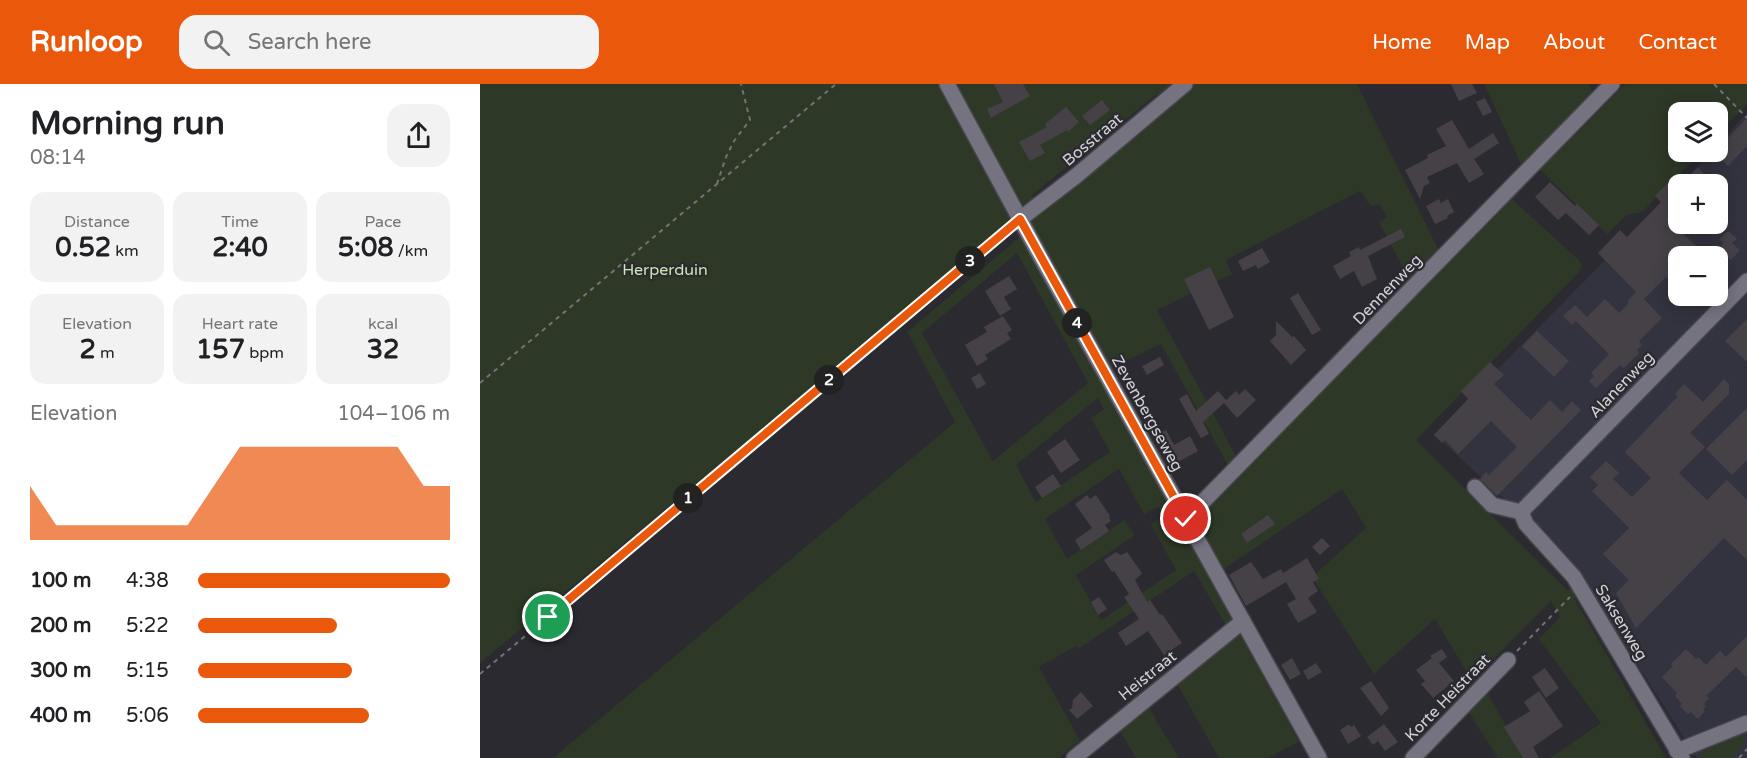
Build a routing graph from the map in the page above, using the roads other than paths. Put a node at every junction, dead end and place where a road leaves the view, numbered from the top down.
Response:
1 (947, 84) edge
2 (1185, 84) edge
3 (1612, 84) edge
4 (1020, 219) junction
5 (1747, 281) edge
6 (1475, 487) dead end
7 (1521, 512) junction
8 (1186, 519) junction
9 (1243, 621) junction
10 (1508, 660) road end
11 (1747, 723) edge
12 (1680, 754) edge
13 (1074, 758) edge
14 (1319, 758) edge
15 (1413, 758) edge

1 - 4 street, Zevenbergseweg
2 - 4 street, Bosstraat
3 - 8 street, Dennenweg
4 - 8 street, Zevenbergseweg
5 - 7 street, Alanenweg
6 - 7 street
7 - 12 street, Saksenweg
8 - 9 street, Zevenbergseweg
9 - 13 street, Heistraat
9 - 14 street, Zevenbergseweg
10 - 15 street, Korte Heistraat
11 - 12 street

